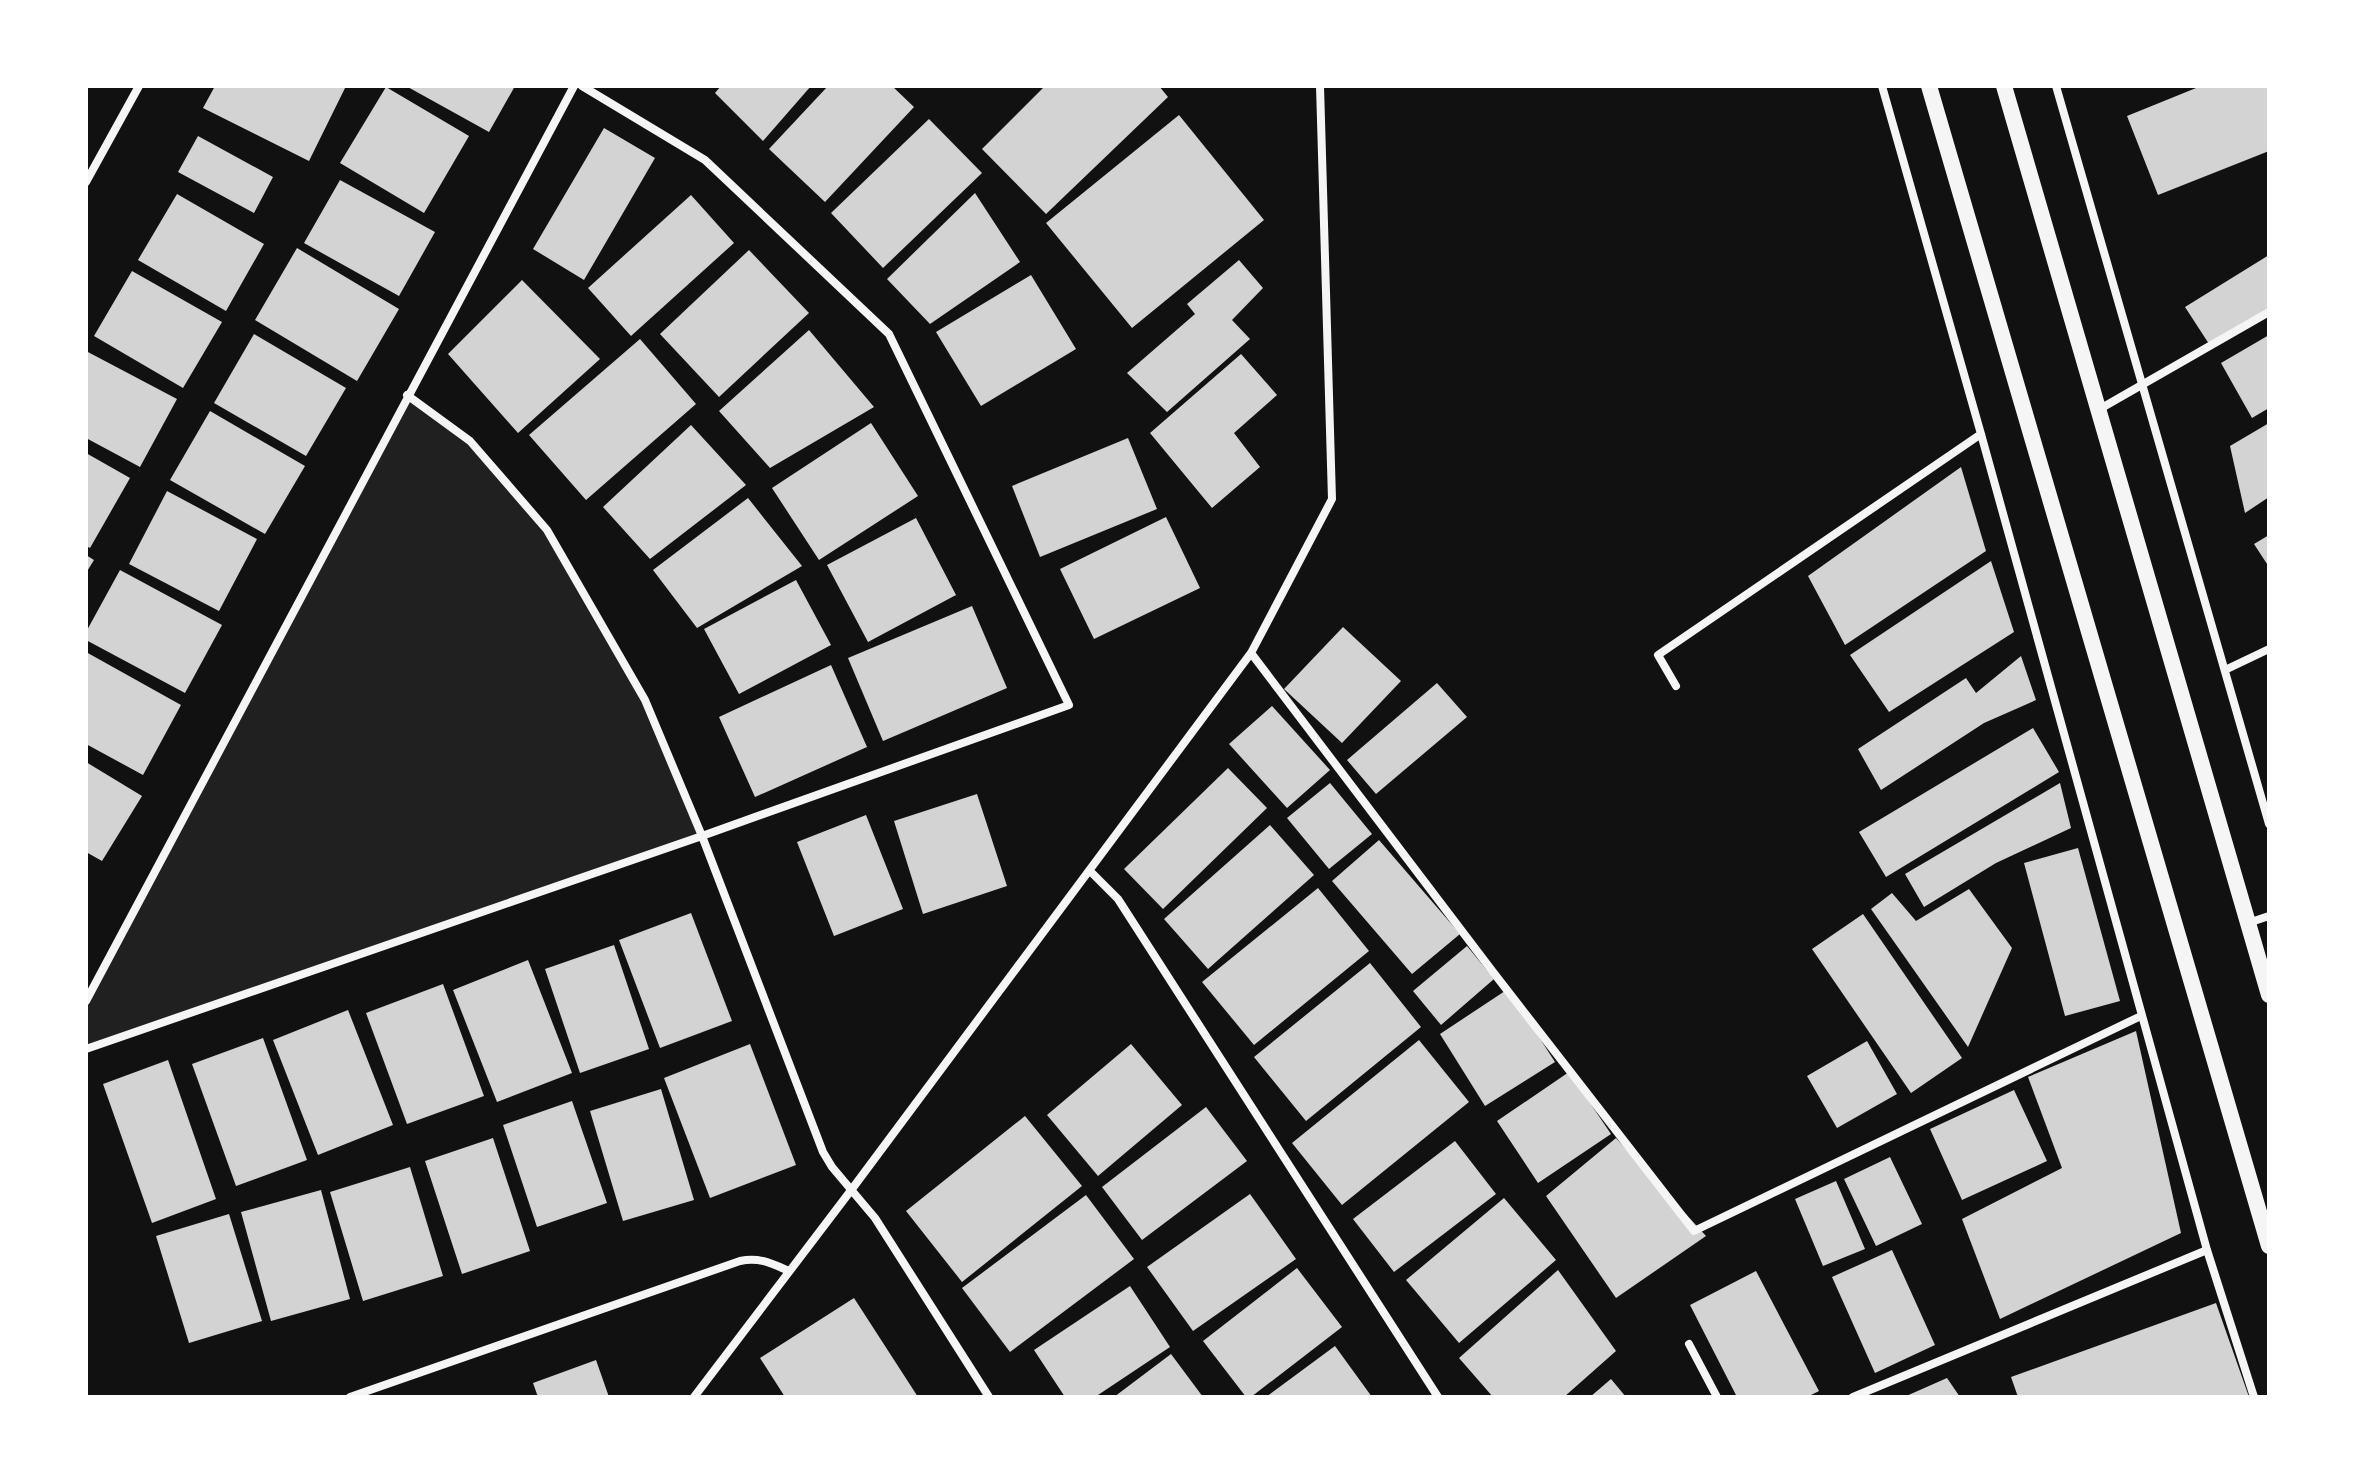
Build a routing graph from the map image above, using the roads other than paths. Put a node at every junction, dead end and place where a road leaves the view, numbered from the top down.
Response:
1 (139, 86) edge
2 (574, 86) edge
3 (582, 86) edge
4 (1320, 86) edge
5 (1882, 86) edge
6 (1929, 86) edge
7 (2004, 86) edge
8 (2056, 86) edge
9 (86, 182) edge
10 (2269, 312) edge
11 (2143, 384) junction
12 (407, 395) junction
13 (2097, 411) junction
14 (1981, 434) junction
15 (2269, 649) edge
16 (1251, 653) junction
17 (2225, 670) junction
18 (1676, 686) dead end
19 (2269, 824) edge
20 (702, 836) junction
21 (1090, 871) junction
22 (2269, 916) edge
23 (2248, 923) junction
24 (2269, 995) edge
25 (86, 1001) edge
26 (2141, 1016) junction
27 (86, 1049) edge
28 (852, 1189) junction
29 (2269, 1246) edge
30 (2207, 1250) junction
31 (789, 1271) junction
32 (1689, 1344) dead end
33 (350, 1397) edge
34 (694, 1397) edge
35 (989, 1397) edge
36 (1438, 1397) edge
37 (1717, 1397) edge
38 (1853, 1397) edge
39 (2254, 1397) edge

1 - 9 street
2 - 12 street
3 - 20 street
4 - 16 street
5 - 14 street
6 - 29 main road
7 - 13 main road
8 - 11 street
10 - 11 street
11 - 13 street
11 - 17 street
12 - 20 street
12 - 25 street
13 - 23 main road
14 - 18 street
14 - 26 street
15 - 17 street
16 - 21 street
16 - 26 street
17 - 19 street
20 - 27 street
20 - 28 street
21 - 28 street
21 - 36 street
22 - 23 street
23 - 24 main road
26 - 30 street
28 - 31 street
28 - 35 street
30 - 38 street
30 - 39 street
31 - 33 street
31 - 34 street
32 - 37 street

